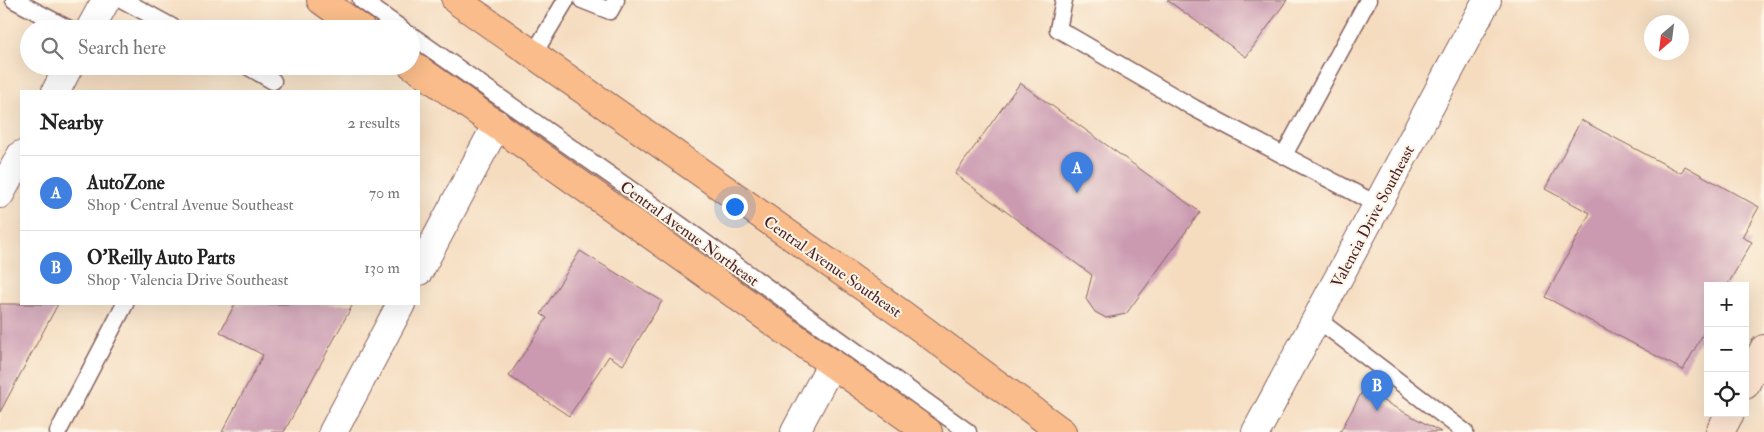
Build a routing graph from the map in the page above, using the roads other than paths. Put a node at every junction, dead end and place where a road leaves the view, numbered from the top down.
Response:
1 (14, 0) edge
2 (106, 0) edge
3 (123, 0) edge
4 (320, 0) edge
5 (361, 0) edge
6 (456, 0) edge
7 (566, 0) edge
8 (582, 0) edge
9 (616, 0) edge
10 (1064, 0) edge
11 (1368, 0) edge
12 (1488, 0) edge
13 (52, 20) edge
14 (95, 20) edge
15 (160, 20) edge
16 (348, 20) edge
17 (389, 20) edge
18 (420, 41) edge
19 (533, 55) junction
20 (420, 70) edge
21 (64, 75) edge
22 (264, 75) edge
23 (273, 80) dead end
24 (57, 90) edge
25 (497, 124) junction
26 (1284, 155) junction
27 (20, 157) edge
28 (0, 194) edge
29 (1378, 205) junction
30 (420, 269) edge
31 (124, 305) edge
32 (400, 305) edge
33 (1317, 319) junction
34 (1764, 349) edge
35 (832, 363) junction
36 (1749, 377) edge
37 (1728, 417) edge
38 (58, 432) edge
39 (333, 432) edge
40 (795, 432) edge
41 (928, 432) edge
42 (968, 432) edge
43 (1062, 432) edge
44 (1256, 432) edge
45 (1465, 432) edge
46 (1720, 432) edge

1 - 13 lane
2 - 14 street
3 - 15 lane
4 - 16 main road
5 - 17 lane
6 - 19 main road, Central Avenue Southeast
7 - 19 lane
8 - 9 lane
10 - 26 lane
11 - 26 lane
12 - 29 street, Valencia Drive Southeast
18 - 42 lane, Central Avenue Northeast
19 - 43 main road, Central Avenue Southeast
20 - 25 main road, Central Avenue Northeast
21 - 24 street
22 - 23 lane
25 - 30 street
25 - 35 main road, Central Avenue Northeast
26 - 29 lane
27 - 28 street
29 - 33 street, Valencia Drive Southeast
31 - 38 lane
32 - 39 street
33 - 44 street, Valencia Drive Southeast
33 - 45 lane
34 - 36 street
35 - 40 street
35 - 41 main road, Central Avenue Northeast
37 - 46 street

